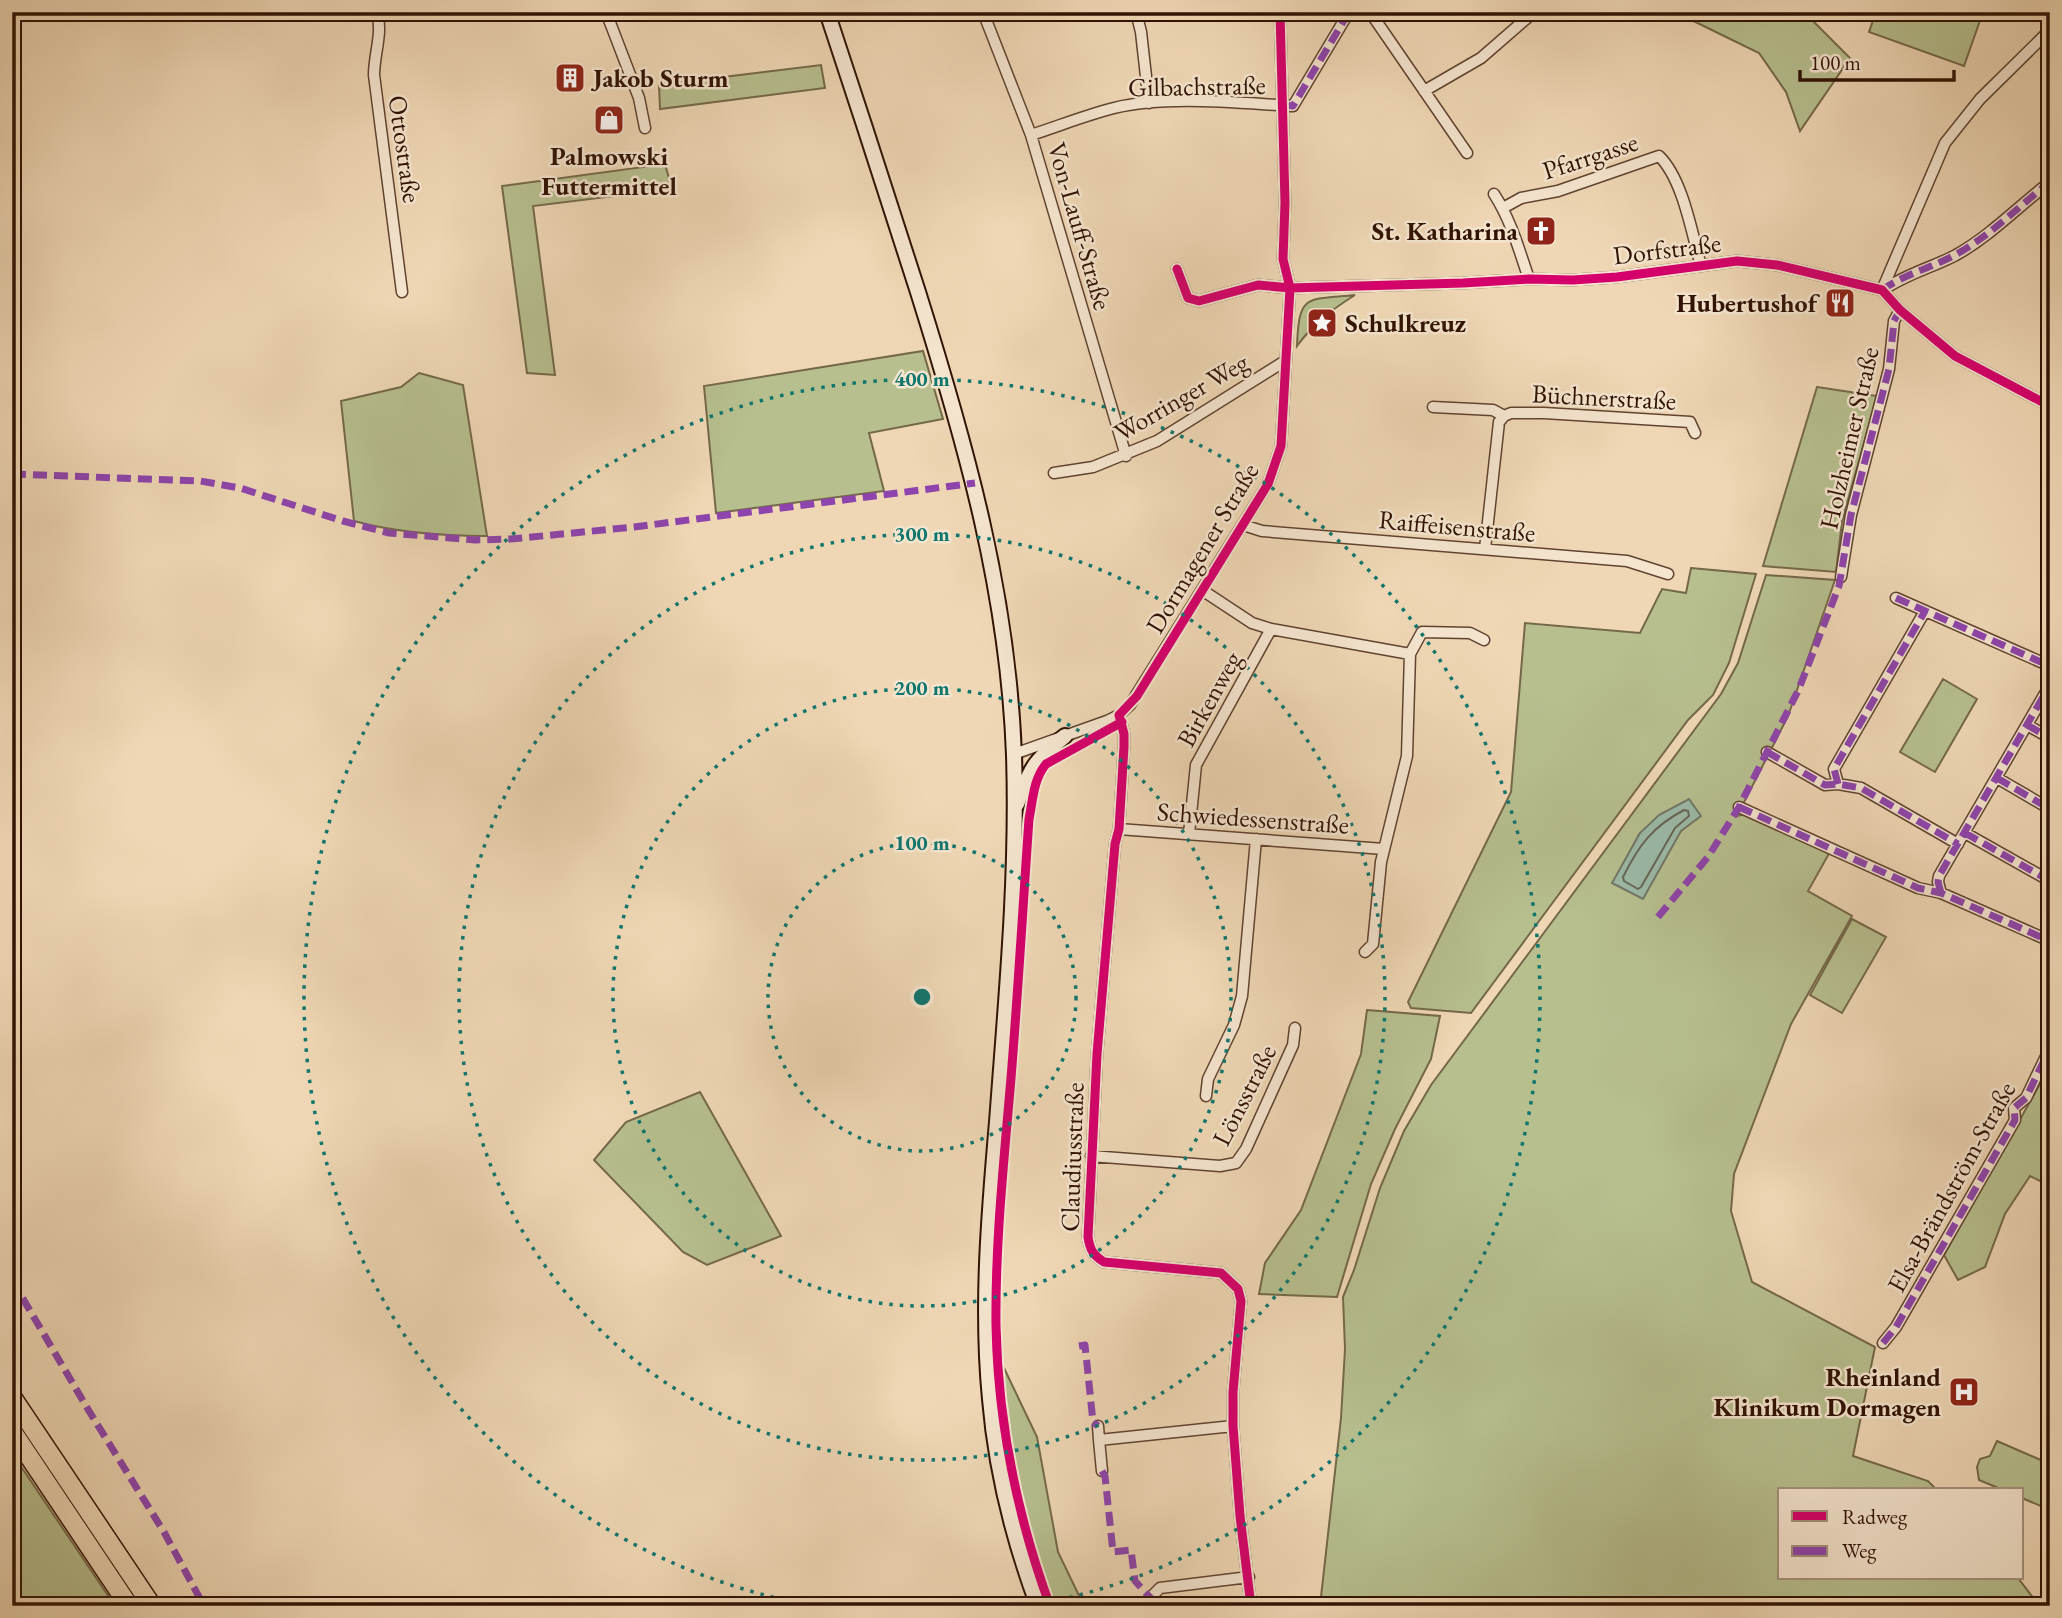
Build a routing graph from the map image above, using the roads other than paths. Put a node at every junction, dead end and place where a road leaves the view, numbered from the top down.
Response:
1 (377, 12) edge
2 (607, 12) edge
3 (827, 12) edge
4 (983, 12) edge
5 (1136, 12) edge
6 (1280, 12) edge
7 (1349, 12) edge
8 (1370, 12) edge
9 (1534, 12) edge
10 (2044, 12) edge
11 (2050, 20) edge
12 (2050, 30) edge
13 (1424, 91) junction
14 (1149, 103) junction
15 (1283, 105) junction
16 (645, 128) dead end
17 (1031, 135) junction
18 (1467, 153) dead end
19 (2050, 181) edge
20 (1494, 194) dead end
21 (1503, 208) junction
22 (1701, 266) junction
23 (1177, 269) dead end
24 (1529, 279) junction
25 (1290, 288) junction
26 (1882, 290) junction
27 (402, 292) dead end
28 (1900, 310) junction
29 (1285, 361) junction
30 (1433, 407) dead end
31 (2050, 407) edge
32 (1504, 416) junction
33 (1695, 433) dead end
34 (1126, 456) junction
35 (1054, 473) dead end
36 (1243, 525) junction
37 (1485, 550) junction
38 (1668, 574) dead end
39 (1841, 577) dead end
40 (1202, 590) junction
41 (1896, 598) dead end
42 (1924, 611) junction
43 (1272, 629) junction
44 (1484, 640) dead end
45 (1410, 654) junction
46 (2050, 666) edge
47 (2050, 685) edge
48 (1119, 715) junction
49 (2027, 725) junction
50 (1065, 736) junction
51 (2050, 738) edge
52 (1767, 752) dead end
53 (1014, 754) junction
54 (1997, 778) junction
55 (1838, 784) junction
56 (1739, 807) dead end
57 (2050, 809) edge
58 (1014, 812) junction
59 (1119, 829) junction
60 (1965, 833) junction
61 (1189, 834) junction
62 (1256, 839) junction
63 (1958, 844) junction
64 (1384, 849) junction
65 (2050, 881) edge
66 (1941, 893) junction
67 (2050, 941) edge
68 (1365, 952) dead end
69 (1295, 1028) dead end
70 (2050, 1048) edge
71 (1206, 1096) dead end
72 (1091, 1156) junction
73 (1883, 1343) dead end
74 (12, 1398) edge
75 (1098, 1426) dead end
76 (1233, 1426) junction
77 (12, 1431) edge
78 (1099, 1440) junction
79 (1102, 1471) dead end
80 (1249, 1577) junction
81 (1149, 1599) dead end
82 (129, 1606) edge
83 (152, 1606) edge
84 (1038, 1606) edge
85 (1251, 1606) edge

1 - 27 street, Ottostraße
2 - 16 street
3 - 53 main road
4 - 17 street, Von-Lauff-Straße
5 - 14 street
6 - 15 street, Dormagener Straße
7 - 15 street
8 - 13 street
9 - 13 street
10 - 11 main road
12 - 26 street
13 - 18 street
14 - 15 street, Gilbachstraße
14 - 17 street, Gilbachstraße
15 - 25 street, Dormagener Straße
17 - 34 street, Von-Lauff-Straße
19 - 26 street
20 - 21 street
21 - 22 street, Pfarrgasse
21 - 24 street
22 - 24 street, Dorfstraße
22 - 26 street, Dorfstraße
23 - 25 street, Dorfstraße
24 - 25 street, Dorfstraße
25 - 29 street, Dormagener Straße
26 - 28 street
28 - 31 street
28 - 39 street, Holzheimer Straße
29 - 34 street, Worringer Weg
29 - 36 street, Dormagener Straße
30 - 32 street, Büchnerstraße
32 - 33 street, Büchnerstraße
32 - 37 street, Büchnerstraße
34 - 35 street, Worringer Weg
36 - 37 street, Raiffeisenstraße
36 - 40 street, Dormagener Straße
37 - 38 street, Raiffeisenstraße
40 - 43 street
40 - 48 street, Dormagener Straße
41 - 42 street
42 - 46 street
42 - 55 street
43 - 45 street
43 - 61 street, Birkenweg
44 - 45 street
45 - 64 street
47 - 49 street
48 - 50 street, Dormagener Straße
48 - 59 street, Claudiusstraße
49 - 51 street
49 - 54 street
50 - 53 street, Dormagener Straße
50 - 58 main road
52 - 55 street
53 - 58 main road
54 - 57 street
54 - 60 street
55 - 63 street
56 - 66 street
58 - 84 main road
59 - 61 street, Schwiedessenstraße
59 - 72 street, Claudiusstraße
60 - 63 street
60 - 65 street
61 - 62 street, Schwiedessenstraße
62 - 64 street, Schwiedessenstraße
62 - 71 street
63 - 66 street
64 - 68 street
66 - 67 street
69 - 72 street, Lönsstraße
70 - 73 street, Elsa-Brändström-Straße
72 - 76 street, Claudiusstraße
74 - 83 highway
75 - 78 street
76 - 78 street
76 - 80 street, Claudiusstraße
77 - 82 highway
78 - 79 street
80 - 81 street
80 - 85 street, Claudiusstraße

